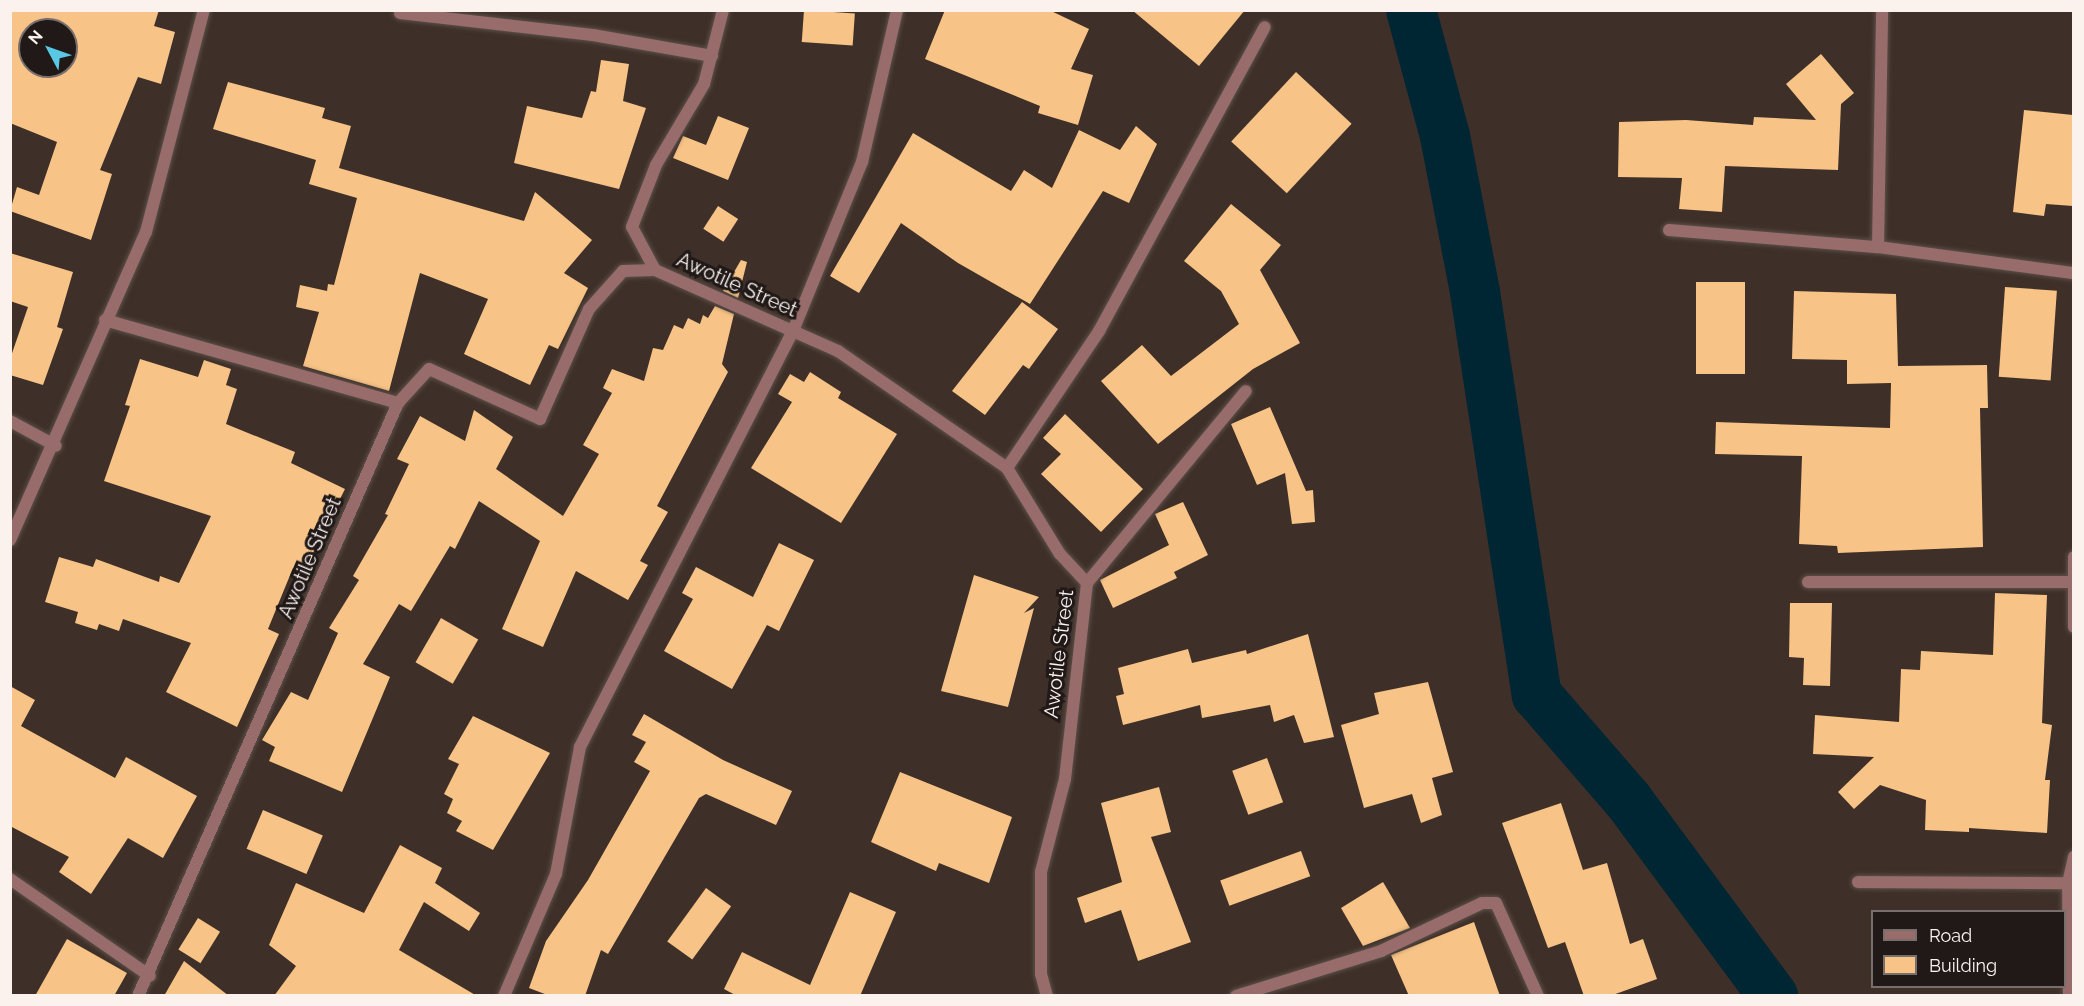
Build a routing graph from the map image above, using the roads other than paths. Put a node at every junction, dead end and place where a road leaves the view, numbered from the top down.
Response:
1 (204, 10) edge
2 (723, 10) edge
3 (897, 10) edge
4 (1882, 10) edge
5 (400, 13) dead end
6 (1265, 27) dead end
7 (712, 56) junction
8 (1669, 230) dead end
9 (1878, 247) junction
10 (655, 270) junction
11 (2073, 273) edge
12 (105, 320) junction
13 (793, 331) junction
14 (1246, 391) dead end
15 (398, 403) junction
16 (10, 420) edge
17 (56, 446) junction
18 (1007, 468) junction
19 (10, 540) edge
20 (2073, 557) edge
21 (1808, 582) dead end
22 (2072, 582) junction
23 (1087, 583) junction
24 (2073, 627) edge
25 (2073, 857) edge
26 (10, 879) edge
27 (1858, 882) dead end
28 (2068, 884) junction
29 (150, 976) junction
30 (138, 996) edge
31 (504, 996) edge
32 (1047, 996) edge
33 (1236, 996) edge
34 (1538, 996) edge
35 (2069, 996) edge

1 - 12 street
2 - 7 street
3 - 13 street
4 - 9 street
5 - 7 street
6 - 18 street
7 - 10 street
8 - 9 street
9 - 11 street
10 - 13 street, Awotile Street
10 - 15 street, Awotile Street
12 - 15 street
12 - 17 street
13 - 18 street, Awotile Street
13 - 31 street
14 - 23 street
15 - 29 street, Awotile Street
16 - 17 street
17 - 19 street
18 - 23 street, Awotile Street
20 - 22 street
21 - 22 street
22 - 24 street
23 - 32 street, Awotile Street
25 - 28 street
26 - 29 street
27 - 28 street
28 - 35 street
29 - 30 street, Awotile Street
33 - 34 street

